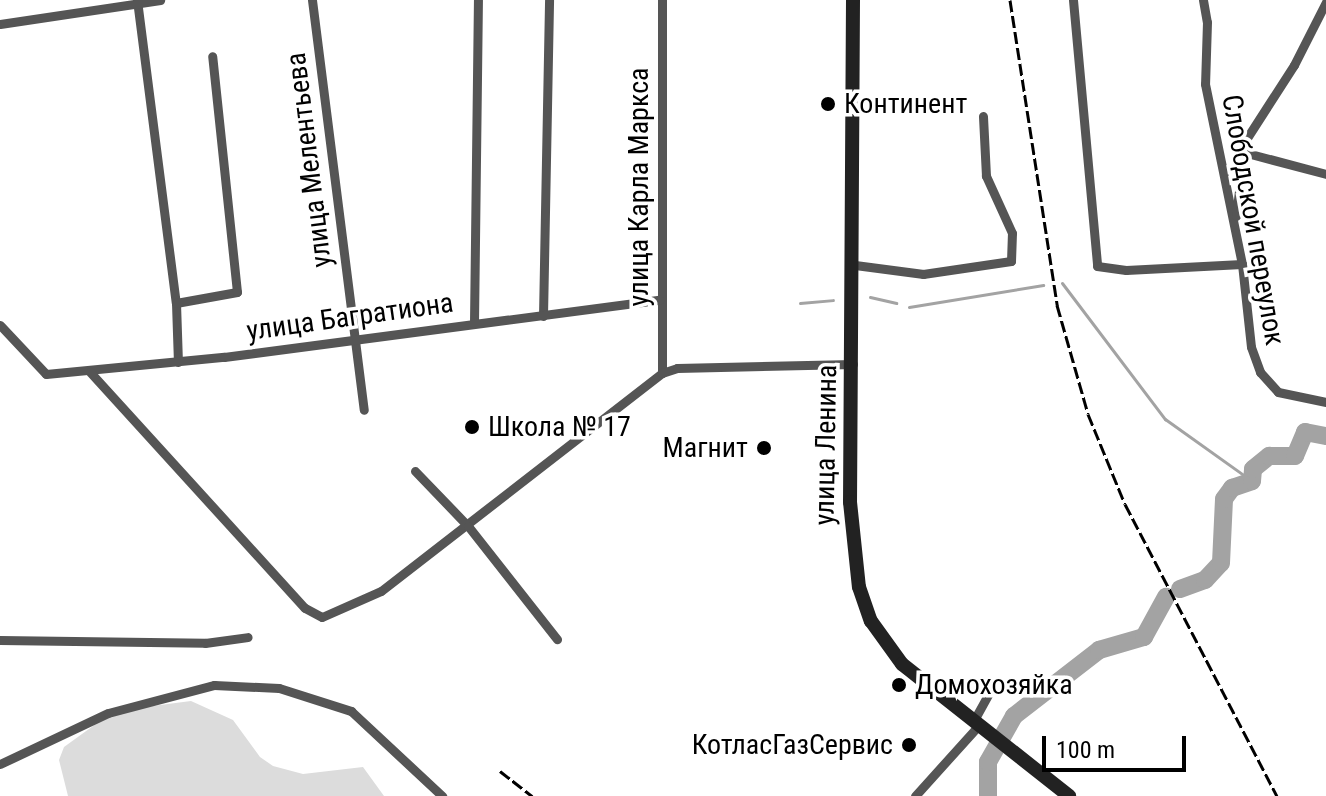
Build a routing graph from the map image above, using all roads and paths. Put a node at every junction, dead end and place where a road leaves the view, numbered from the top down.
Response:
1 (160, 0) edge
2 (312, 0) edge
3 (478, 0) edge
4 (549, 0) edge
5 (662, 0) edge
6 (853, 0) edge
7 (1073, 0) edge
8 (1203, 0) edge
9 (137, 1) edge
10 (1326, 2) edge
11 (0, 24) edge
12 (212, 56) dead end
13 (983, 116) dead end
14 (1243, 152) junction
15 (1326, 174) edge
16 (1235, 228) junction
17 (1242, 264) junction
18 (855, 265) junction
19 (659, 300) junction
20 (176, 303) junction
21 (543, 316) junction
22 (474, 323) junction
23 (0, 325) edge
24 (351, 337) junction
25 (178, 362) junction
26 (853, 364) junction
27 (90, 372) junction
28 (662, 373) junction
29 (1326, 402) edge
30 (364, 410) dead end
31 (415, 471) dead end
32 (468, 526) junction
33 (248, 637) dead end
34 (557, 639) dead end
35 (0, 640) edge
36 (994, 684) dead end
37 (979, 727) junction
38 (0, 764) edge
39 (442, 796) edge
40 (915, 796) edge
41 (1069, 796) edge

1 - 9 street
2 - 24 street, улица Мелентьева
3 - 22 street
4 - 21 street
5 - 19 street, улица Карла Маркса
6 - 18 main road, улица Ленина
7 - 17 street
8 - 16 street, Слободской переулок
9 - 11 street
9 - 20 street
10 - 14 street
12 - 20 street
13 - 18 street
14 - 15 street
14 - 16 street
16 - 17 street, Слободской переулок
17 - 29 street, Слободской переулок
18 - 26 main road, улица Ленина
19 - 21 street, улица Багратиона
19 - 28 street, улица Карла Маркса
20 - 25 street
21 - 22 street, улица Багратиона
22 - 24 street, улица Багратиона
23 - 27 street, улица Багратиона
24 - 25 street, улица Багратиона
24 - 30 street, улица Мелентьева
25 - 27 street, улица Багратиона
26 - 28 street
26 - 37 main road, улица Ленина
27 - 32 street
28 - 32 street
31 - 32 street
32 - 34 street
33 - 35 street
36 - 37 street
37 - 40 street
37 - 41 main road, улица Ленина
38 - 39 street

